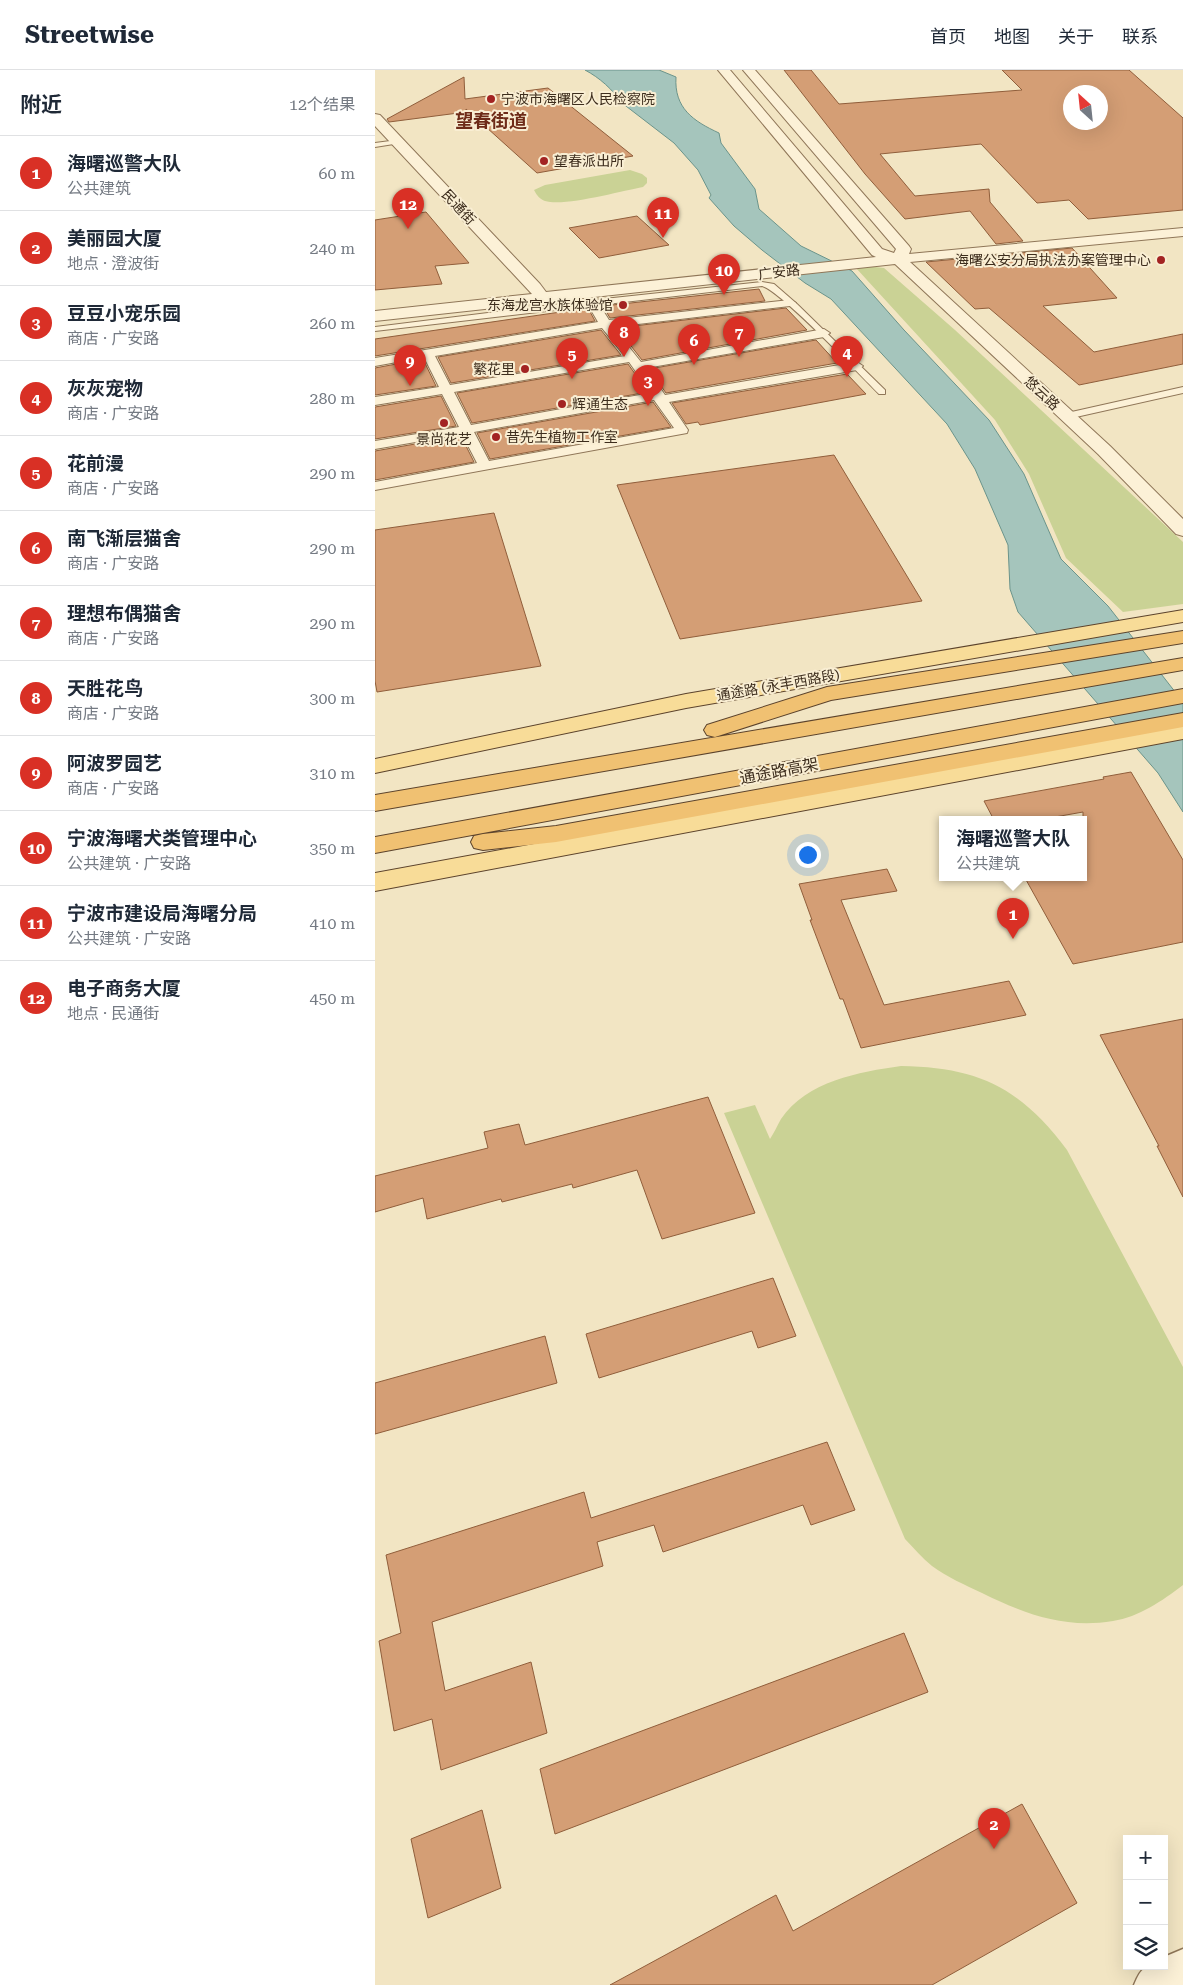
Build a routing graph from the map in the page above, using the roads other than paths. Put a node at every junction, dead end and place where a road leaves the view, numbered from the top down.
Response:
1 (724, 70) edge
2 (749, 70) edge
3 (375, 118) edge
4 (397, 142) junction
5 (375, 145) edge
6 (1183, 223) edge
7 (1183, 232) edge
8 (877, 252) junction
9 (901, 254) junction
10 (842, 260) junction
11 (776, 267) junction
12 (538, 293) junction
13 (571, 300) junction
14 (790, 302) junction
15 (375, 303) edge
16 (593, 303) junction
17 (375, 316) edge
18 (605, 324) junction
19 (375, 329) edge
20 (824, 333) junction
21 (427, 353) junction
22 (375, 362) edge
23 (634, 362) junction
24 (857, 366) junction
25 (446, 390) junction
26 (1183, 390) edge
27 (883, 392) dead end
28 (659, 398) junction
29 (375, 401) edge
30 (1067, 416) junction
31 (466, 429) junction
32 (375, 445) edge
33 (485, 466) junction
34 (375, 486) edge
35 (1183, 530) edge
36 (1183, 616) edge
37 (1183, 637) edge
38 (1183, 664) edge
39 (1183, 696) edge
40 (1183, 720) edge
41 (1183, 732) edge
42 (617, 761) junction
43 (375, 766) edge
44 (375, 803) edge
45 (375, 845) edge
46 (375, 854) edge
47 (375, 882) edge
48 (1183, 1969) edge
49 (1155, 1985) edge

1 - 8 street
2 - 9 street, 悠云路
3 - 4 street, 民通街
4 - 5 lane
4 - 12 street, 民通街
6 - 9 street, 广安路
7 - 9 street, 广安路
8 - 9 street, 广安路
8 - 10 street, 广安路
9 - 10 street, 广安路
9 - 30 street, 悠云路
10 - 11 street, 广安路
11 - 12 street, 广安路
11 - 13 street, 广安路
12 - 13 street, 广安路
12 - 15 street, 广安路
12 - 17 street, 广安路
13 - 16 lane
13 - 19 lane
14 - 16 lane
14 - 18 street
14 - 20 lane
16 - 18 street
18 - 21 street
18 - 23 street
20 - 23 street
20 - 24 lane
21 - 22 street
21 - 25 street
23 - 25 street
23 - 28 street
24 - 27 lane
24 - 28 street
25 - 29 street
25 - 31 street
26 - 30 lane
28 - 31 street
28 - 33 street
30 - 35 street, 悠云路
31 - 32 street
31 - 33 street
33 - 34 street
36 - 43 main road, 通途路 (永丰西路段)
37 - 42 highway
38 - 42 highway
39 - 45 highway, 通途路高架
40 - 46 highway
41 - 47 main road
42 - 44 highway
48 - 49 street

